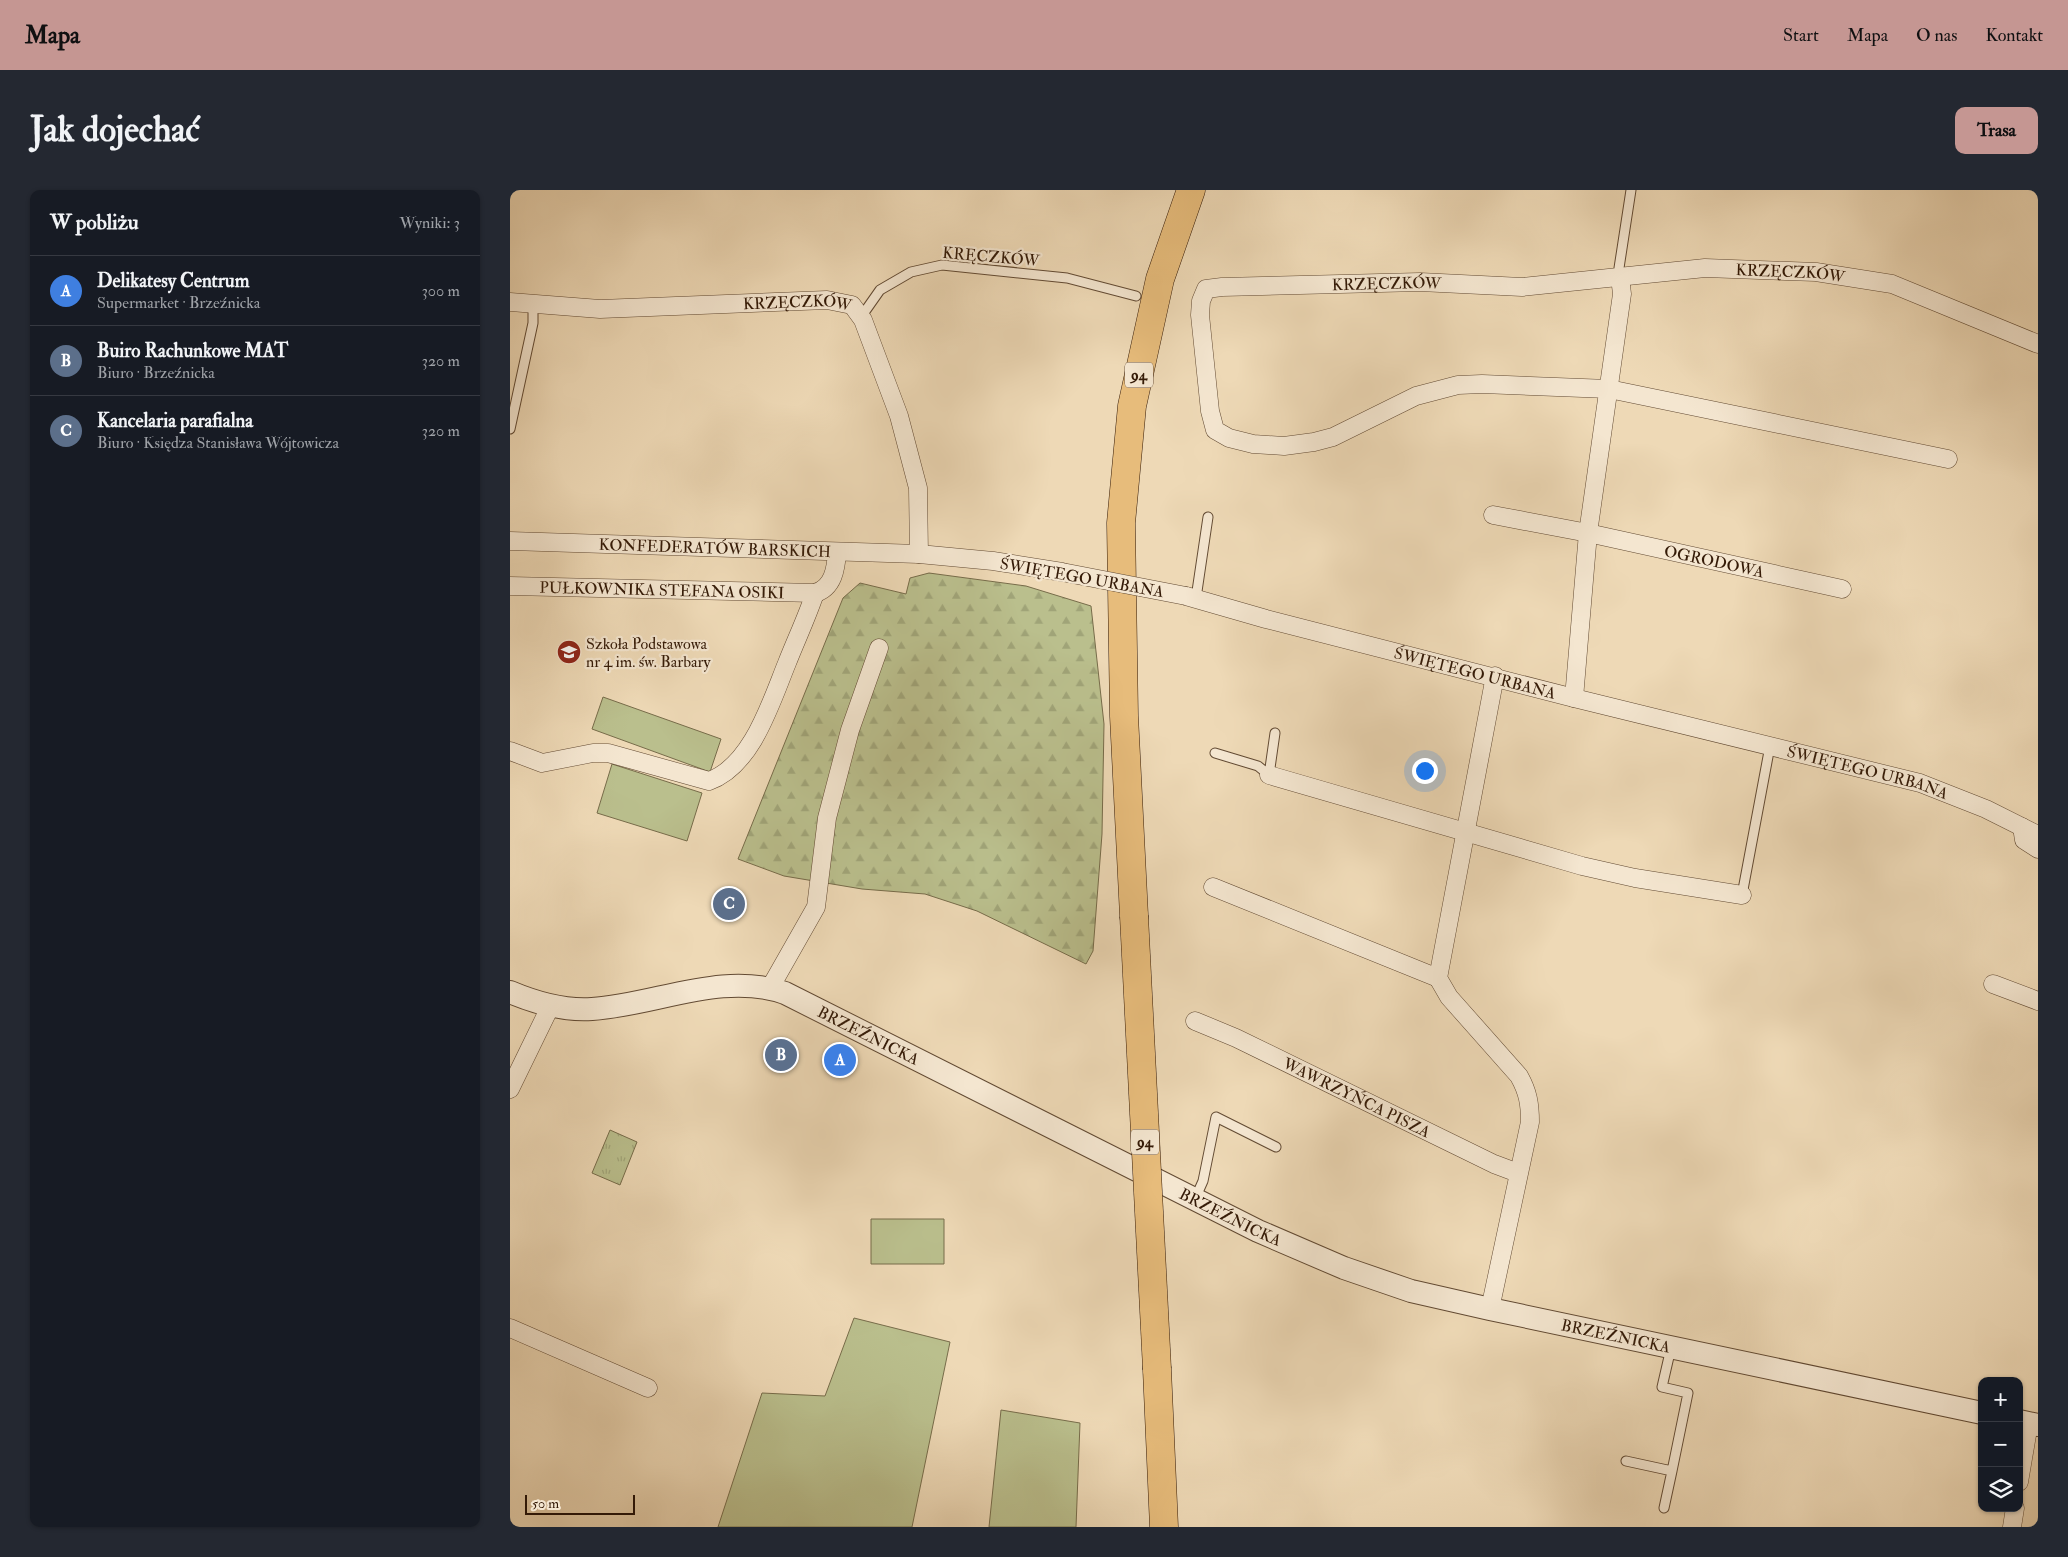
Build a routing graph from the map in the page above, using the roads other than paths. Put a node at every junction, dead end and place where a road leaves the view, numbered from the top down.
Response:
1 (1191, 190) edge
2 (1631, 190) edge
3 (1620, 277) junction
4 (1136, 296) dead end
5 (510, 302) edge
6 (533, 304) junction
7 (861, 317) junction
8 (2038, 344) edge
9 (1609, 389) junction
10 (510, 429) edge
11 (1948, 459) dead end
12 (1493, 515) dead end
13 (1208, 517) dead end
14 (1588, 533) junction
15 (510, 541) edge
16 (837, 552) junction
17 (919, 554) junction
18 (510, 586) edge
19 (1842, 589) dead end
20 (815, 592) junction
21 (1191, 597) junction
22 (879, 648) dead end
23 (1495, 676) junction
24 (1574, 698) junction
25 (1275, 734) dead end
26 (1770, 746) junction
27 (510, 751) edge
28 (1215, 753) dead end
29 (1269, 775) junction
30 (2022, 826) junction
31 (1466, 832) junction
32 (2038, 835) edge
33 (2038, 849) edge
34 (1212, 887) dead end
35 (1742, 895) joint
36 (1438, 978) junction
37 (1993, 984) dead end
38 (770, 988) junction
39 (510, 992) edge
40 (2038, 1001) edge
41 (550, 1007) junction
42 (1195, 1022) dead end
43 (510, 1089) edge
44 (1276, 1147) dead end
45 (1518, 1173) junction
46 (1195, 1199) junction
47 (1490, 1310) junction
48 (510, 1328) edge
49 (1670, 1348) junction
50 (648, 1388) dead end
51 (1978, 1412) edge
52 (2029, 1423) edge
53 (1626, 1462) dead end
54 (2022, 1467) edge
55 (1672, 1471) junction
56 (1664, 1508) dead end
57 (2014, 1512) edge
58 (1164, 1527) edge
59 (2012, 1527) edge

1 - 58 main road, 94, bridge
2 - 3 lane
3 - 8 street, KRZĘCZKÓW
3 - 9 street
3 - 9 street, KRZĘCZKÓW
4 - 7 lane, KRĘCZKÓW
5 - 6 street, KRZĘCZKÓW
6 - 7 street, KRZĘCZKÓW
6 - 10 lane
7 - 17 street, KRZĘCZKÓW
9 - 11 street
9 - 14 street
12 - 14 street, OGRODOWA
13 - 21 lane
14 - 19 street, OGRODOWA
14 - 24 street
15 - 16 street, KONFEDERATÓW BARSKICH
16 - 17 street, KONFEDERATÓW BARSKICH
16 - 20 street
17 - 21 street, ŚWIĘTEGO URBANA, bridge
18 - 20 street, PUŁKOWNIKA STEFANA OSIKI
20 - 27 street
21 - 23 street, ŚWIĘTEGO URBANA
22 - 38 street
23 - 24 street, ŚWIĘTEGO URBANA
23 - 31 street
24 - 26 street, ŚWIĘTEGO URBANA
25 - 29 lane
26 - 30 street, ŚWIĘTEGO URBANA
26 - 35 lane
28 - 29 lane
29 - 31 street
30 - 32 street, ŚWIĘTEGO URBANA
30 - 33 street
31 - 35 street
31 - 36 street
34 - 36 street
36 - 45 street
37 - 40 street
38 - 41 street, BRZEŹNICKA
38 - 46 street, BRZEŹNICKA
39 - 41 street, BRZEŹNICKA
41 - 43 street
42 - 45 street, WAWRZYŃCA PISZA
44 - 46 lane
45 - 47 street
46 - 47 street, BRZEŹNICKA
47 - 49 street, BRZEŹNICKA
48 - 50 street
49 - 51 street, BRZEŹNICKA
49 - 55 lane
52 - 54 street
53 - 55 lane
55 - 56 lane
57 - 59 street

